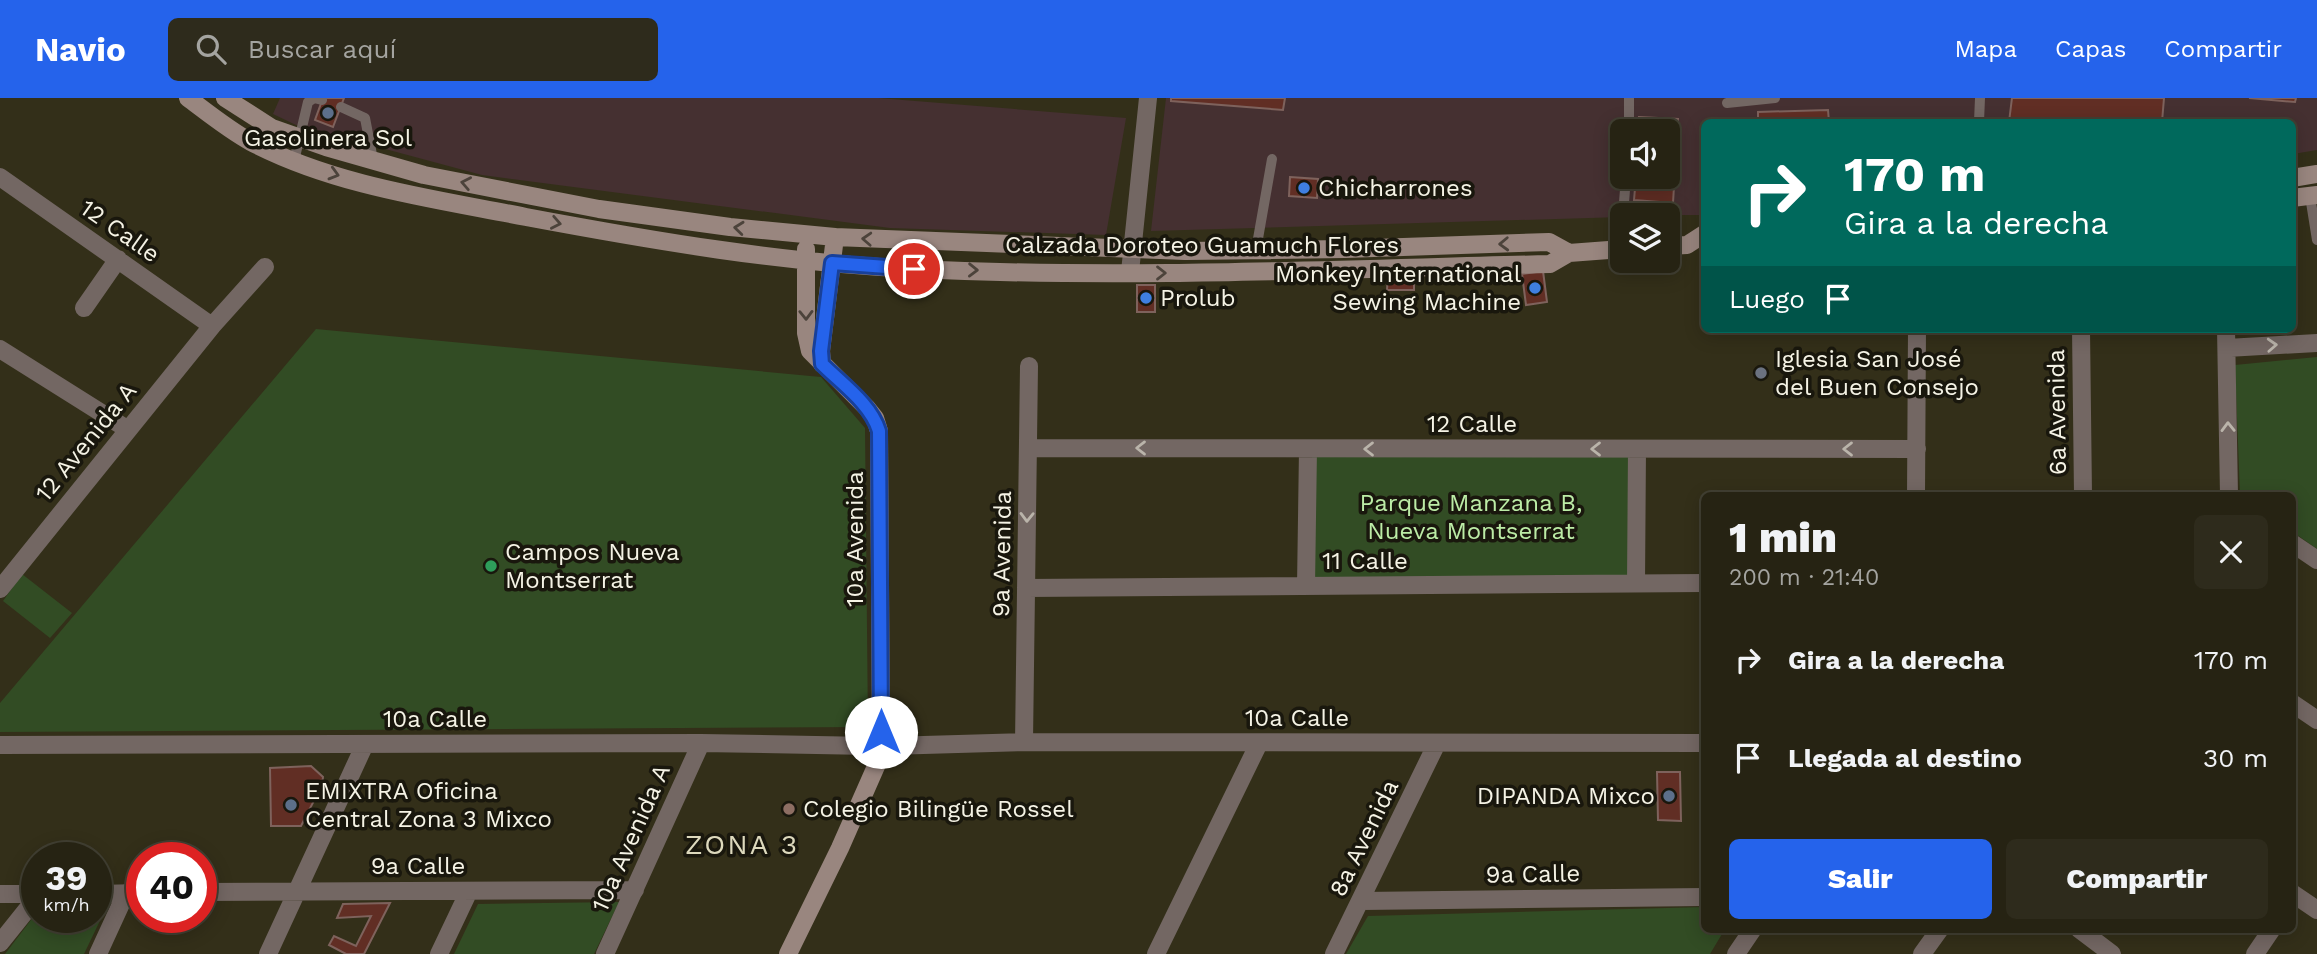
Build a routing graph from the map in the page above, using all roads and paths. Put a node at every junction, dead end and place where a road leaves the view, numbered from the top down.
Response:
1 (188, 98) edge
2 (225, 98) edge
3 (1148, 98) edge
4 (1629, 98) edge
5 (1775, 98) edge
6 (1980, 98) edge
7 (322, 100) dead end
8 (1727, 103) dead end
9 (341, 107) dead end
10 (1629, 119) edge
11 (1979, 119) edge
12 (300, 138) junction
13 (1272, 159) dead end
14 (373, 160) junction
15 (294, 161) junction
16 (408, 170) junction
17 (2317, 174) edge
18 (0, 177) edge
19 (2296, 177) edge
20 (400, 191) junction
21 (2306, 196) edge
22 (807, 235) junction
23 (1701, 236) edge
24 (835, 237) junction
25 (2317, 240) edge
26 (1680, 245) edge
27 (1687, 245) junction
28 (1131, 247) junction
29 (1610, 249) edge
30 (1256, 250) junction
31 (1701, 252) edge
32 (1569, 253) junction
33 (118, 259) junction
34 (805, 261) junction
35 (832, 263) junction
36 (265, 267) dead end
37 (1130, 272) junction
38 (84, 308) dead end
39 (212, 326) junction
40 (1917, 333) edge
41 (2081, 333) edge
42 (2226, 333) edge
43 (2317, 343) edge
44 (2227, 348) junction
45 (2, 355) edge
46 (822, 364) junction
47 (1029, 366) dead end
48 (127, 429) junction
49 (1028, 448) junction
50 (1308, 449) junction
51 (1637, 449) junction
52 (1917, 449) junction
53 (1916, 492) edge
54 (2083, 492) edge
55 (2229, 492) edge
56 (2296, 546) edge
57 (2317, 560) edge
58 (1636, 583) junction
59 (1701, 583) edge
60 (1307, 586) junction
61 (1026, 588) junction
62 (0, 589) edge
63 (2296, 706) edge
64 (2317, 720) edge
65 (1024, 742) junction
66 (701, 743) junction
67 (1259, 743) junction
68 (1437, 743) junction
69 (1701, 743) edge
70 (365, 744) junction
71 (0, 745) edge
72 (879, 747) junction
73 (635, 890) junction
74 (297, 891) junction
75 (469, 891) junction
76 (217, 892) edge
77 (0, 894) edge
78 (21, 895) edge
79 (1701, 897) edge
80 (2296, 897) edge
81 (1362, 901) junction
82 (126, 906) edge
83 (2317, 910) edge
84 (21, 916) edge
85 (1750, 933) edge
86 (1937, 933) edge
87 (2084, 933) edge
88 (2269, 933) edge
89 (0, 943) edge
90 (97, 954) edge
91 (268, 954) edge
92 (439, 954) edge
93 (605, 954) edge
94 (788, 954) edge
95 (1156, 954) edge
96 (1335, 954) edge
97 (1736, 954) edge
98 (1922, 954) edge
99 (2111, 954) edge
100 (2255, 954) edge

1 - 15 main road, Calzada Doroteo Guamuch Flores
2 - 12 main road, Calzada Doroteo Guamuch Flores
3 - 28 street
4 - 10 lane
5 - 8 lane
6 - 11 lane
7 - 12 lane
9 - 14 lane
12 - 14 main road, Calzada Doroteo Guamuch Flores
12 - 15 lane
13 - 30 lane
14 - 16 main road, Calzada Doroteo Guamuch Flores
15 -> 20 main road, Calzada Doroteo Guamuch Flores
16 - 20 main road
22 -> 16 main road, Calzada Doroteo Guamuch Flores
17 - 19 main road
18 - 33 street, 12 Calle
20 -> 34 main road, Calzada Doroteo Guamuch Flores
21 - 25 lane
22 - 24 main road, Calzada Doroteo Guamuch Flores
22 - 34 main road, 10a Avenida
23 - 27 main road
28 -> 24 main road, Calzada Doroteo Guamuch Flores
24 - 35 main road
26 - 27 main road
27 - 31 main road
28 - 30 main road, Calzada Doroteo Guamuch Flores
28 - 37 street
29 - 32 main road, Calzada Doroteo Guamuch Flores
32 -> 30 main road, Calzada Doroteo Guamuch Flores
37 -> 32 main road, Calzada Doroteo Guamuch Flores
33 - 38 street
33 - 39 street, 12 Calle
34 - 35 main road, Calzada Doroteo Guamuch Flores
34 -> 46 main road, 10a Avenida
35 -> 37 main road, Calzada Doroteo Guamuch Flores
35 - 46 main road
36 - 39 street, 12 Avenida A
39 - 48 street, 12 Avenida A
40 - 52 street
41 - 54 street, 6a Avenida
42 - 44 street
44 -> 43 street
55 -> 44 street
45 - 48 street
46 - 72 main road, 10a Avenida
47 - 49 street, 9a Avenida
48 - 62 street, 12 Avenida A
50 -> 49 street, 12 Calle
49 -> 61 street, 9a Avenida
51 -> 50 street, 12 Calle
50 - 60 street
52 -> 51 street, 12 Calle
51 - 58 street
52 - 53 street
56 - 57 street
58 - 59 street, 11 Calle
58 - 60 street, 11 Calle
60 - 61 street, 11 Calle
61 - 65 street, 9a Avenida
63 - 64 street
65 - 67 street, 10a Calle
65 - 72 street, 10a Calle
66 - 70 street, 10a Calle
66 - 72 street, 10a Calle
66 - 73 street, 10a Avenida A
67 - 68 street, 10a Calle
67 - 95 street
68 - 69 street, 10a Calle
68 - 81 street, 8a Avenida
70 - 71 street, 10a Calle
70 - 74 street
72 - 94 main road, 10a Avenida
73 - 75 street, 9a Calle
73 - 93 street, 10a Avenida A
74 - 75 street, 9a Calle
74 - 76 street, 9a Calle
74 - 91 street
75 - 92 street
77 - 78 street
79 - 81 street, 9a Calle
80 - 83 street
81 - 96 street, 8a Avenida
82 - 90 street
84 - 89 street
85 - 97 street
86 - 98 street
87 - 99 street
88 - 100 street

